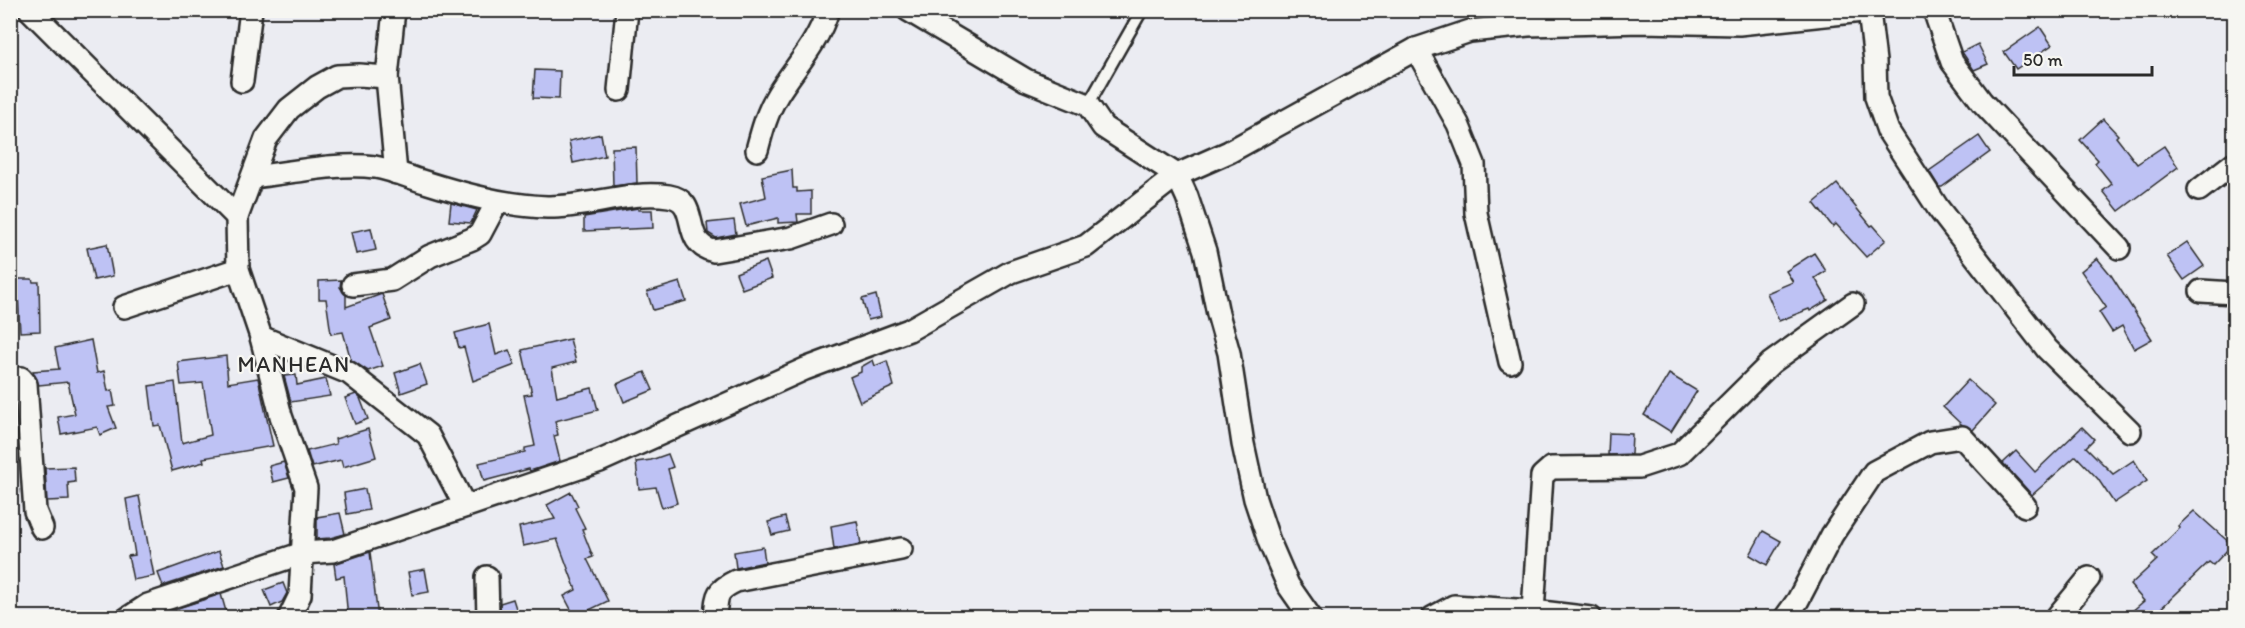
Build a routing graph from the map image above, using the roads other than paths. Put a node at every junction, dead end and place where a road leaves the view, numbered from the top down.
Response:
1 (30, 10) edge
2 (251, 10) edge
3 (394, 10) edge
4 (627, 10) edge
5 (828, 10) edge
6 (908, 10) edge
7 (1142, 10) edge
8 (1934, 10) edge
9 (1871, 11) edge
10 (1737, 17) edge
11 (1532, 18) edge
12 (1416, 49) junction
13 (387, 77) junction
14 (242, 81) dead end
15 (620, 90) dead end
16 (1088, 105) junction
17 (757, 150) dead end
18 (2235, 163) edge
19 (396, 173) junction
20 (1176, 175) junction
21 (253, 177) junction
22 (2199, 190) dead end
23 (497, 202) junction
24 (237, 217) junction
25 (831, 224) dead end
26 (2119, 248) dead end
27 (238, 269) junction
28 (353, 285) dead end
29 (2201, 291) dead end
30 (2235, 293) edge
31 (1853, 304) dead end
32 (124, 307) dead end
33 (261, 337) junction
34 (1510, 362) dead end
35 (10, 379) edge
36 (2130, 431) dead end
37 (465, 506) junction
38 (2025, 506) dead end
39 (42, 528) dead end
40 (901, 549) dead end
41 (303, 553) junction
42 (487, 577) dead end
43 (2089, 578) dead end
44 (1533, 611) junction
45 (128, 618) edge
46 (289, 618) edge
47 (488, 618) edge
48 (715, 618) edge
49 (1311, 618) edge
50 (1432, 618) edge
51 (1591, 618) edge
52 (1785, 618) edge
53 (2056, 618) edge

1 - 24 street
2 - 14 street
3 - 13 street
4 - 15 street
5 - 17 street
6 - 16 street
7 - 16 lane
8 - 26 street
9 - 10 street
9 - 36 street
10 - 11 street
11 - 12 street
12 - 20 street
12 - 34 street
13 - 19 street
13 - 21 street
16 - 20 street
18 - 22 street
19 - 21 street
19 - 23 street
20 - 37 street
20 - 49 street
21 - 24 street
23 - 25 street
23 - 28 street
24 - 27 street
27 - 32 street
27 - 33 street
29 - 30 street
31 - 44 street
33 - 37 street
33 - 41 street
35 - 39 street
37 - 41 street
38 - 52 street
40 - 48 street
41 - 45 street
41 - 46 street
42 - 47 street
43 - 53 street
44 - 50 street
44 - 51 street

